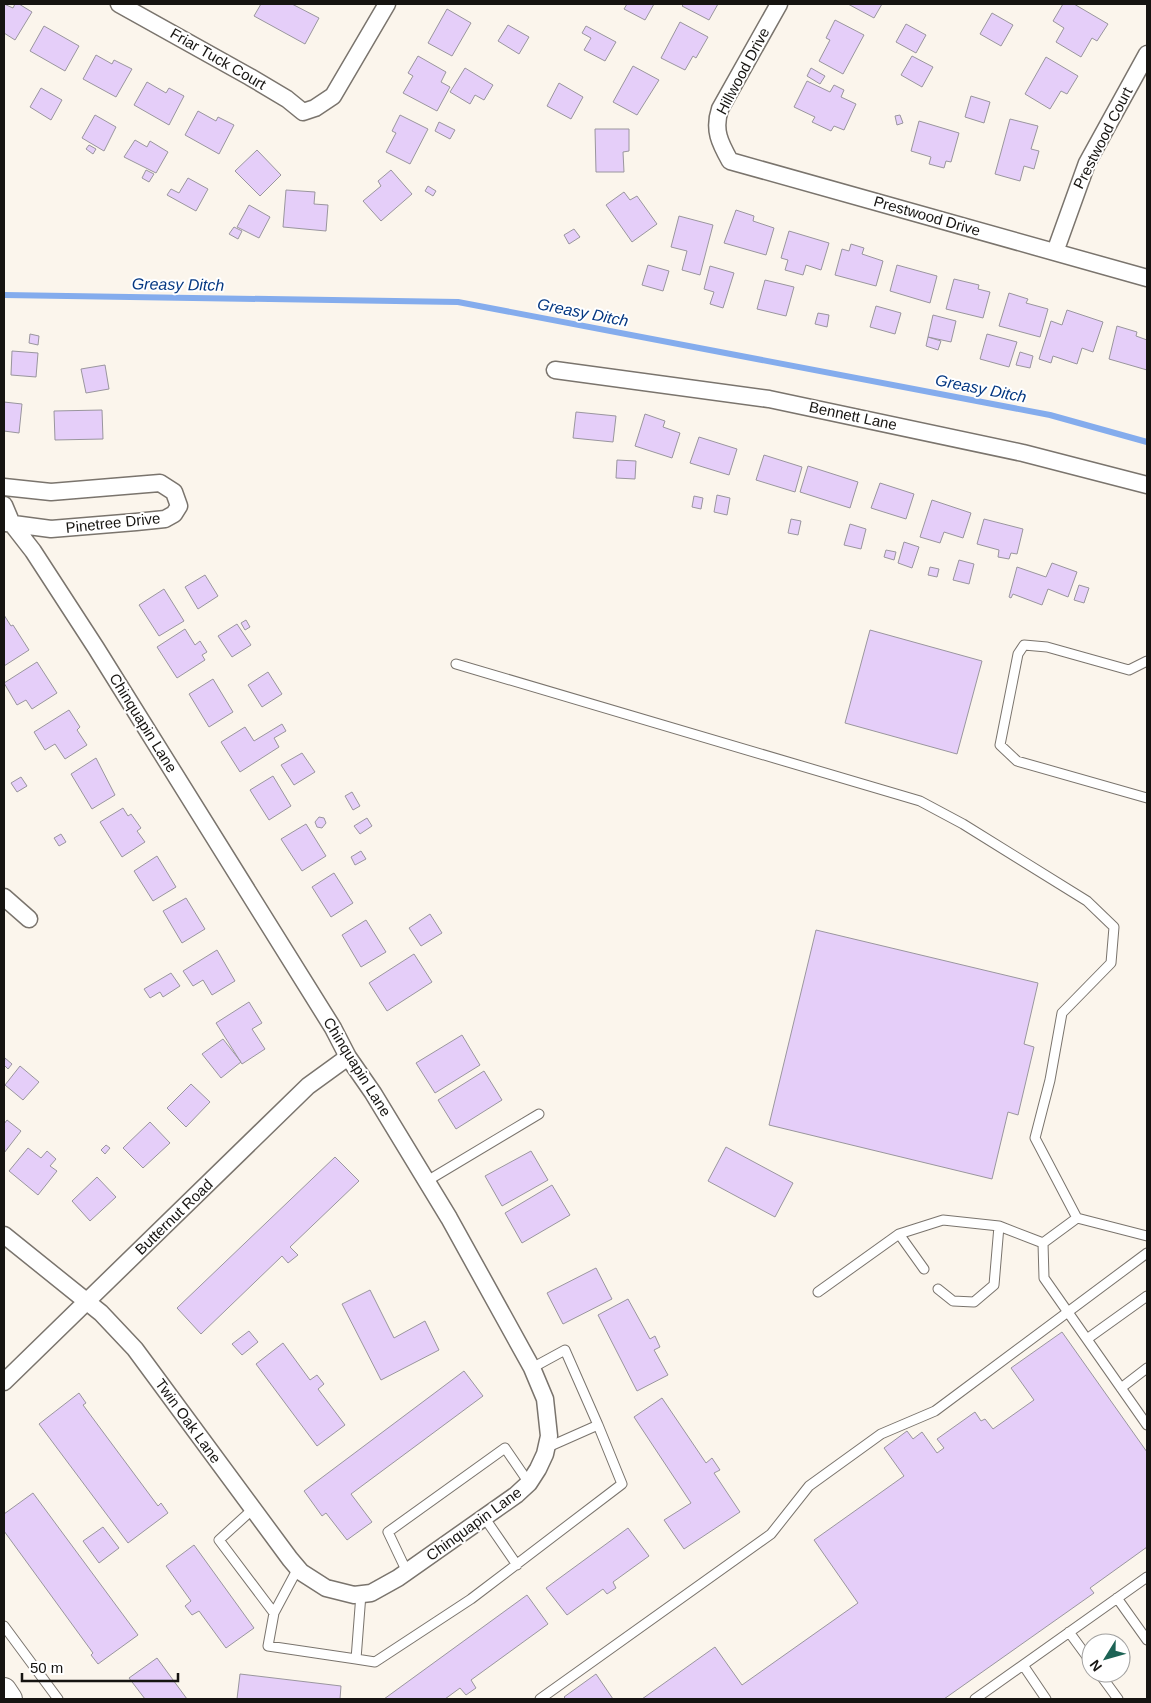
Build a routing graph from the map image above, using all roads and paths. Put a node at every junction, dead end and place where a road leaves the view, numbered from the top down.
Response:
1 (119, 4) edge
2 (387, 4) edge
3 (780, 4) edge
4 (1147, 54) edge
5 (719, 141) joint
6 (1055, 252) junction
7 (1147, 278) edge
8 (555, 370) dead end
9 (1147, 485) edge
10 (4, 487) edge
11 (4, 505) edge
12 (8, 523) edge
13 (1147, 661) edge
14 (456, 664) dead end
15 (1147, 798) edge
16 (4, 897) edge
17 (29, 919) dead end
18 (348, 1057) junction
19 (539, 1114) dead end
20 (427, 1181) junction
21 (1077, 1218) junction
22 (1000, 1226) junction
23 (899, 1234) junction
24 (4, 1235) edge
25 (1147, 1236) edge
26 (1043, 1244) junction
27 (1147, 1253) edge
28 (924, 1270) dead end
29 (938, 1289) dead end
30 (818, 1292) dead end
31 (1147, 1296) edge
32 (87, 1303) junction
33 (1068, 1313) junction
34 (1087, 1339) junction
35 (532, 1368) junction
36 (1147, 1368) edge
37 (4, 1382) edge
38 (1121, 1388) junction
39 (598, 1425) junction
40 (1147, 1425) edge
41 (546, 1448) junction
42 (529, 1483) junction
43 (253, 1509) junction
44 (484, 1518) junction
45 (517, 1565) junction
46 (298, 1568) junction
47 (407, 1572) junction
48 (1147, 1578) edge
49 (366, 1593) junction
50 (1117, 1598) junction
51 (274, 1612) junction
52 (4, 1626) edge
53 (1069, 1632) junction
54 (1147, 1640) edge
55 (1081, 1648) edge
56 (356, 1660) junction
57 (1023, 1665) junction
58 (1106, 1683) edge
59 (4, 1690) edge
60 (977, 1698) edge
61 (10, 1699) edge
62 (58, 1699) edge
63 (540, 1699) edge
64 (1046, 1699) edge
65 (1118, 1699) edge

1 - 2 street, Friar Tuck Court
3 - 5 street, Hillwood Drive
4 - 6 street, Prestwood Court
5 - 6 street, Prestwood Drive
6 - 7 street, Prestwood Drive
8 - 9 street, Bennett Lane
10 - 12 street, Pinetree Drive
11 - 12 street, Chinquapin Lane
12 - 18 street, Chinquapin Lane
13 - 15 lane
14 - 21 lane
16 - 17 street
18 - 20 street, Chinquapin Lane
18 - 32 street, Butternut Road
19 - 20 lane
20 - 35 street, Chinquapin Lane
21 - 25 lane
21 - 26 lane
22 - 23 lane
22 - 26 lane
22 - 29 lane
23 - 28 lane
23 - 30 lane
24 - 32 street, Twin Oak Lane
26 - 33 lane
27 - 33 lane
31 - 34 lane
32 - 37 street, Butternut Road
32 - 43 street, Twin Oak Lane
33 - 34 lane
33 - 63 lane
34 - 38 lane
35 - 39 lane
35 - 41 street, Chinquapin Lane
36 - 38 lane
38 - 40 lane
39 - 41 lane
39 - 45 lane
41 - 42 street, Chinquapin Lane
42 - 44 street, Chinquapin Lane
42 - 47 lane
43 - 46 street, Twin Oak Lane
43 - 51 lane
44 - 45 lane
44 - 47 street, Chinquapin Lane
45 - 56 lane
46 - 49 street, Twin Oak Lane
46 - 51 lane
47 - 49 street, Chinquapin Lane
48 - 50 lane
49 - 56 lane
50 - 53 lane
50 - 54 lane
51 - 56 lane
52 - 62 lane
53 - 55 lane
53 - 57 lane
57 - 60 lane
57 - 64 lane
58 - 65 lane
59 - 61 main road

